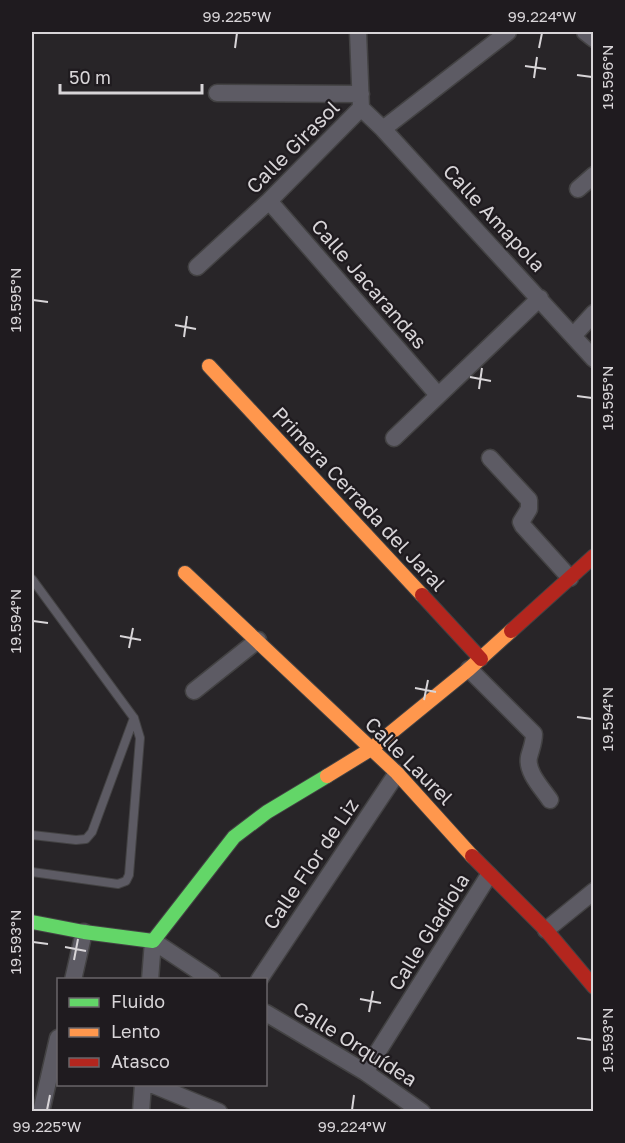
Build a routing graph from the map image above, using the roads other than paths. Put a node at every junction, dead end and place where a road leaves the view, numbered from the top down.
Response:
1 (358, 32) edge
2 (508, 32) edge
3 (585, 32) edge
4 (594, 39) edge
5 (217, 93) dead end
6 (361, 101) junction
7 (383, 129) junction
8 (594, 175) edge
9 (578, 189) dead end
10 (269, 201) junction
11 (197, 267) dead end
12 (540, 298) junction
13 (594, 313) edge
14 (573, 336) junction
15 (594, 359) edge
16 (209, 366) dead end
17 (438, 395) junction
18 (394, 438) dead end
19 (489, 458) dead end
20 (594, 556) edge
21 (185, 573) dead end
22 (570, 578) junction
23 (32, 579) edge
24 (258, 640) junction
25 (475, 664) junction
26 (194, 691) dead end
27 (134, 718) junction
28 (371, 749) junction
29 (398, 773) junction
30 (550, 800) dead end
31 (32, 835) edge
32 (32, 872) edge
33 (489, 875) junction
34 (594, 891) edge
35 (32, 922) edge
36 (546, 930) junction
37 (84, 932) junction
38 (153, 941) junction
39 (73, 978) edge
40 (150, 978) edge
41 (209, 978) edge
42 (260, 978) edge
43 (594, 987) edge
44 (267, 1014) edge
45 (57, 1042) edge
46 (365, 1072) junction
47 (143, 1086) edge
48 (155, 1086) edge
49 (41, 1112) edge
50 (141, 1112) edge
51 (219, 1112) edge
52 (422, 1112) edge

1 - 6 street, Calle Girasol
2 - 7 street
3 - 4 street
5 - 6 street
6 - 7 street, Calle Amapola
6 - 10 street, Calle Girasol
7 - 12 street, Calle Amapola
8 - 9 street
10 - 11 street, Calle Girasol
10 - 17 street, Calle Jacarandas
12 - 14 street, Calle Amapola
12 - 17 street
13 - 14 street
14 - 15 street, Calle Amapola
16 - 25 street, Primera Cerrada del Jaral
17 - 18 street
19 - 22 street
20 - 22 street
21 - 24 street, Calle Laurel
22 - 25 street
23 - 27 lane
24 - 26 street
24 - 28 street, Calle Laurel
25 - 28 street
25 - 30 street
27 - 31 lane
27 - 32 lane
28 - 29 street, Calle Laurel
28 - 38 street
29 - 33 street, Calle Laurel
29 - 42 street, Calle Flor de Liz
33 - 36 street, Calle Laurel
33 - 46 street, Calle Gladiola
34 - 36 street
35 - 37 street
36 - 43 street, Calle Laurel
37 - 38 street
37 - 39 street
38 - 40 street
38 - 41 street
44 - 46 street, Calle Orquídea
45 - 49 street
46 - 52 street, Calle Orquídea
47 - 50 street
48 - 51 street

